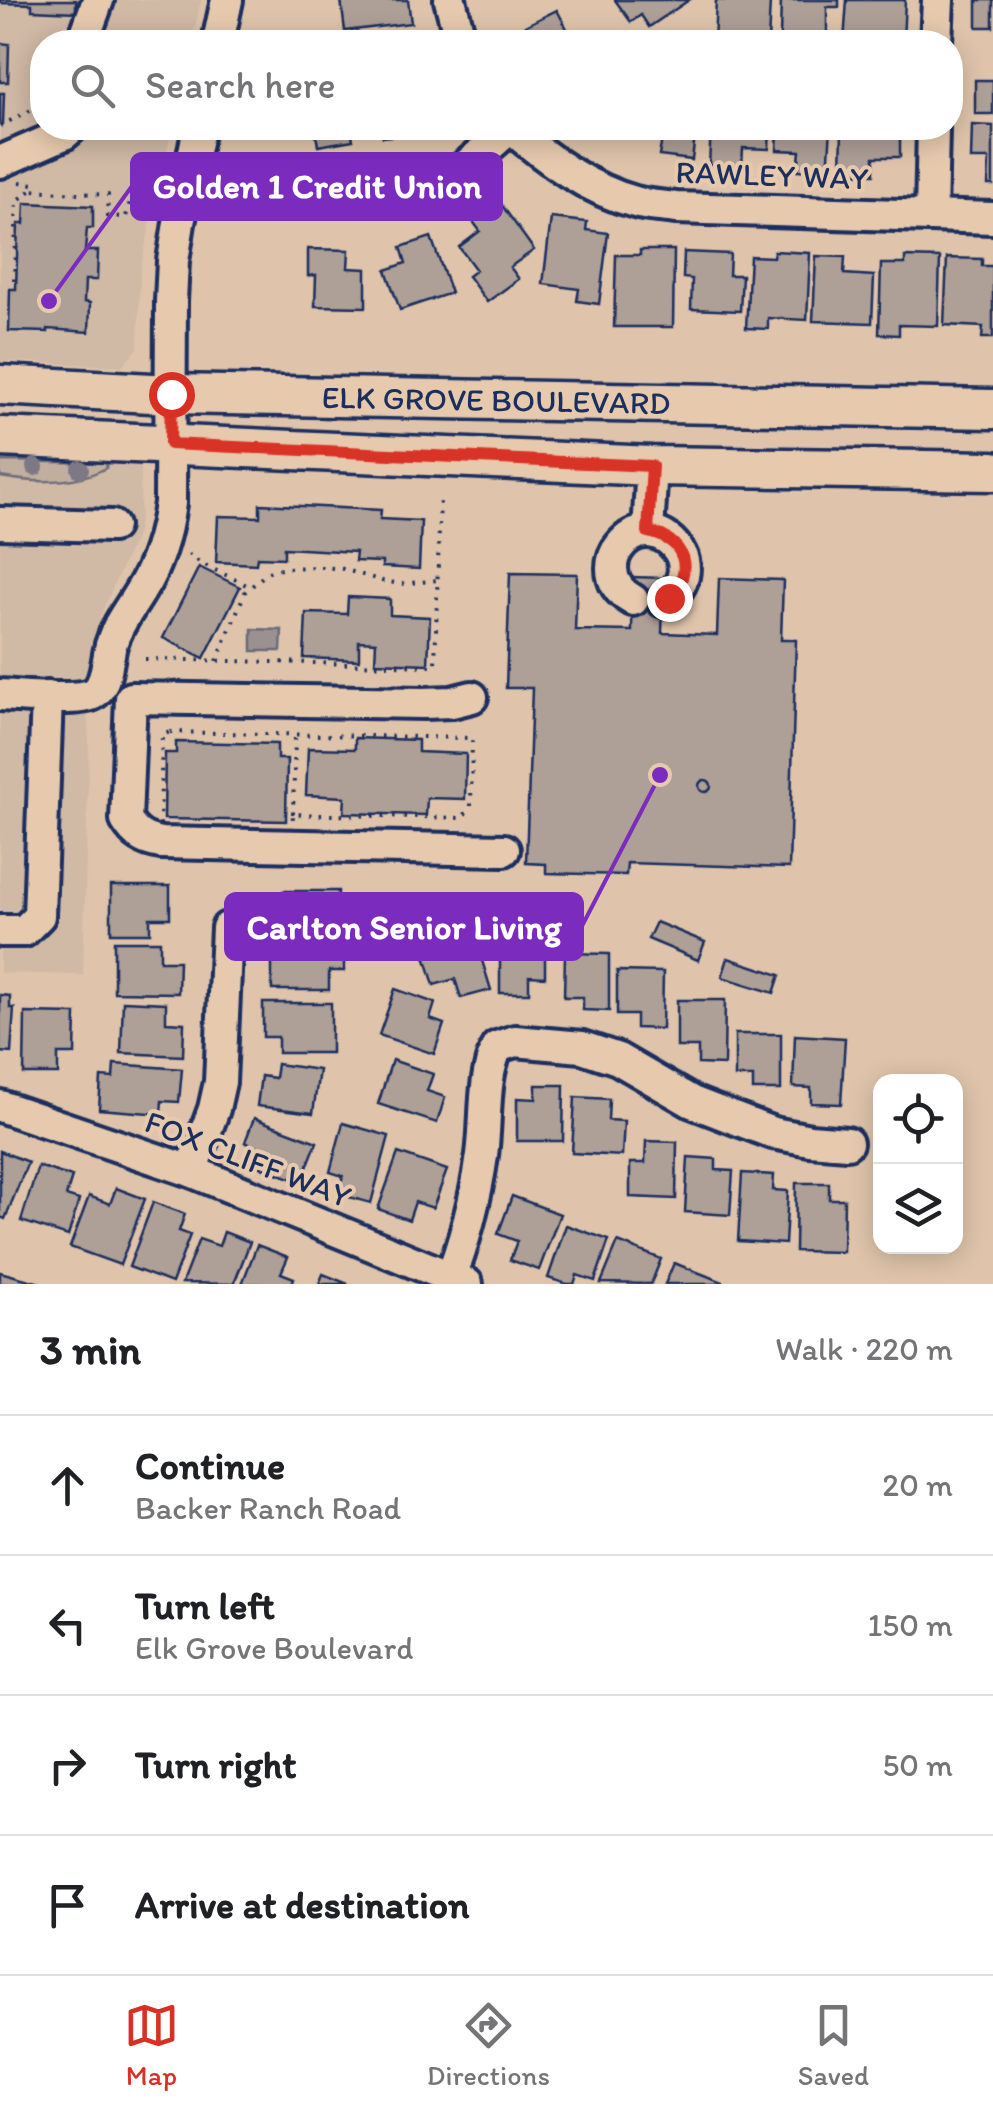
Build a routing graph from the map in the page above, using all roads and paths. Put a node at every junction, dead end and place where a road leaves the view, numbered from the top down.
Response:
1 (98, 0) edge
2 (228, 0) edge
3 (450, 0) edge
4 (938, 0) edge
5 (88, 30) edge
6 (221, 30) edge
7 (458, 30) edge
8 (937, 30) edge
9 (30, 111) edge
10 (0, 126) edge
11 (50, 140) edge
12 (197, 140) edge
13 (496, 140) edge
14 (525, 140) edge
15 (934, 140) edge
16 (2, 161) edge
17 (32, 190) junction
18 (141, 194) dead end
19 (372, 197) dead end
20 (931, 216) junction
21 (993, 218) edge
22 (14, 281) dead end
23 (0, 385) edge
24 (171, 394) junction
25 (993, 409) edge
26 (0, 438) edge
27 (170, 444) junction
28 (652, 466) junction
29 (993, 471) edge
30 (440, 495) dead end
31 (0, 523) edge
32 (112, 526) dead end
33 (648, 532) junction
34 (188, 554) dead end
35 (438, 580) junction
36 (250, 587) junction
37 (146, 659) dead end
38 (217, 660) junction
39 (106, 664) junction
40 (0, 694) edge
41 (48, 697) junction
42 (131, 698) junction
43 (472, 698) dead end
44 (295, 734) junction
45 (293, 814) junction
46 (504, 850) dead end
47 (227, 928) dead end
48 (0, 931) edge
49 (0, 1106) edge
50 (847, 1143) dead end
51 (191, 1172) junction
52 (455, 1282) edge

1 - 5 street
2 - 6 street
3 - 7 street
4 - 8 street
9 - 10 path
11 - 16 street
12 - 24 street
13 - 19 street
14 - 20 street, RAWLEY WAY
15 - 20 street
16 - 17 path
17 - 18 path
17 - 22 path
20 - 21 street, RAWLEY WAY
23 - 24 main road, ELK GROVE BOULEVARD
24 - 25 main road, ELK GROVE BOULEVARD
24 - 27 street
26 - 27 main road, ELK GROVE BOULEVARD
27 - 28 main road, ELK GROVE BOULEVARD
27 - 39 street
28 - 29 main road, ELK GROVE BOULEVARD
28 - 33 street
30 - 35 path
31 - 32 street
33 - 33 street
34 - 36 path
35 - 36 path
35 - 38 path
36 - 38 path
37 - 38 path
39 - 41 street
39 - 42 street
40 - 41 street
41 - 48 street
42 - 43 street
42 - 46 street
44 - 45 path
44 - 45 path
44 - 45 path
47 - 51 street
49 - 51 street, FOX CLIFF WAY
50 - 52 street
51 - 52 street, FOX CLIFF WAY

